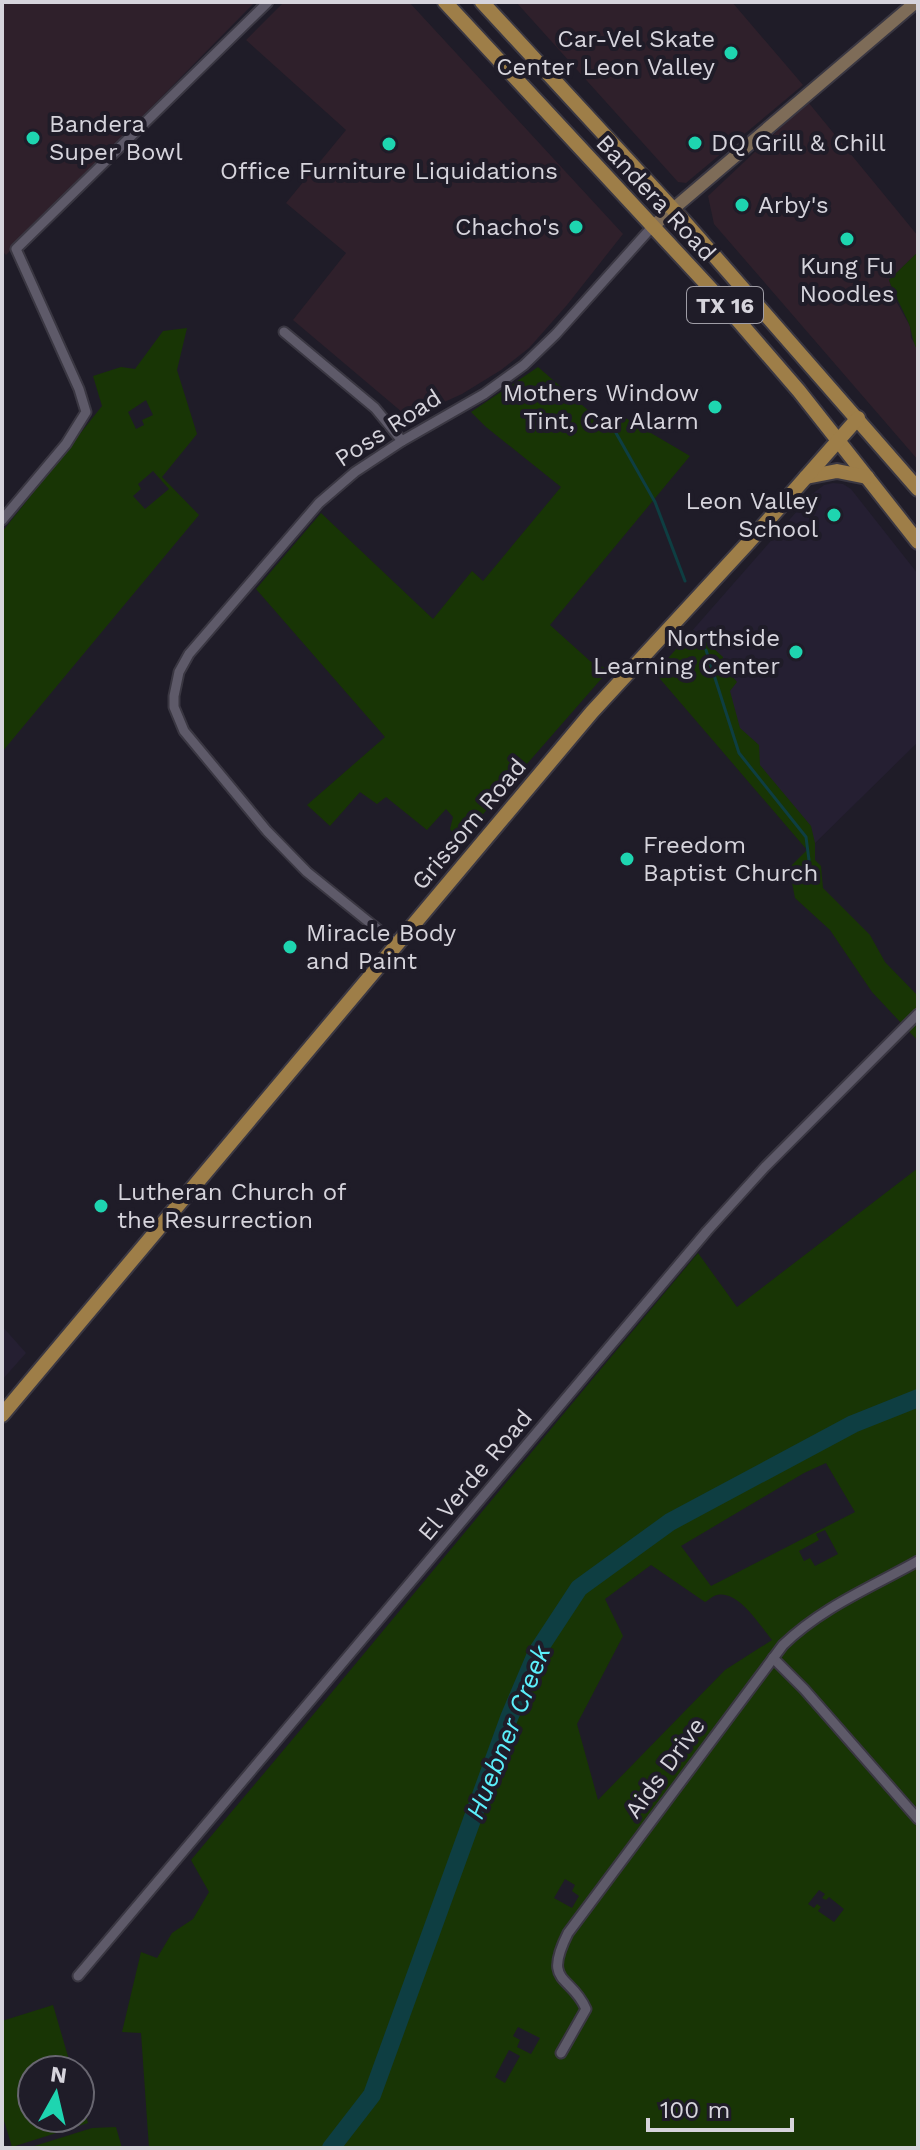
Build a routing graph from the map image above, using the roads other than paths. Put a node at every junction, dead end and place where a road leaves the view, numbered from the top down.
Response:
1 (268, 2) edge
2 (445, 2) edge
3 (482, 2) edge
4 (916, 2) edge
5 (537, 61) junction
6 (517, 81) junction
7 (673, 209) junction
8 (652, 227) junction
9 (284, 332) dead end
10 (858, 418) junction
11 (838, 440) junction
12 (402, 441) junction
13 (806, 477) junction
14 (868, 478) junction
15 (918, 489) edge
16 (2, 520) edge
17 (918, 542) edge
18 (396, 944) junction
19 (918, 1014) edge
20 (2, 1415) edge
21 (918, 1561) edge
22 (773, 1658) junction
23 (918, 1819) edge
24 (78, 1976) dead end
25 (561, 2053) dead end

1 - 16 street
2 - 6 main road, Bandera Road / TX 16
3 - 5 main road, Bandera Road / TX 16
4 - 7 street, Poss Road
5 - 6 main road
5 - 7 main road, Bandera Road / TX 16
6 - 8 main road, Bandera Road / TX 16
7 - 8 street, Poss Road
7 - 10 main road, Bandera Road / TX 16
8 - 11 main road, Bandera Road / TX 16
8 - 12 street, Poss Road
9 - 12 street
10 - 11 main road, Grissom Road
10 - 15 main road, Bandera Road / TX 16
11 - 13 main road, Grissom Road
11 - 14 main road, Bandera Road / TX 16
12 - 18 street, Poss Road
13 - 14 main road
13 - 18 main road, Grissom Road
14 - 17 main road, Bandera Road / TX 16
18 - 20 main road, Grissom Road
19 - 24 street, El Verde Road
21 - 22 street, Aids Drive
22 - 23 street
22 - 25 street, Aids Drive

